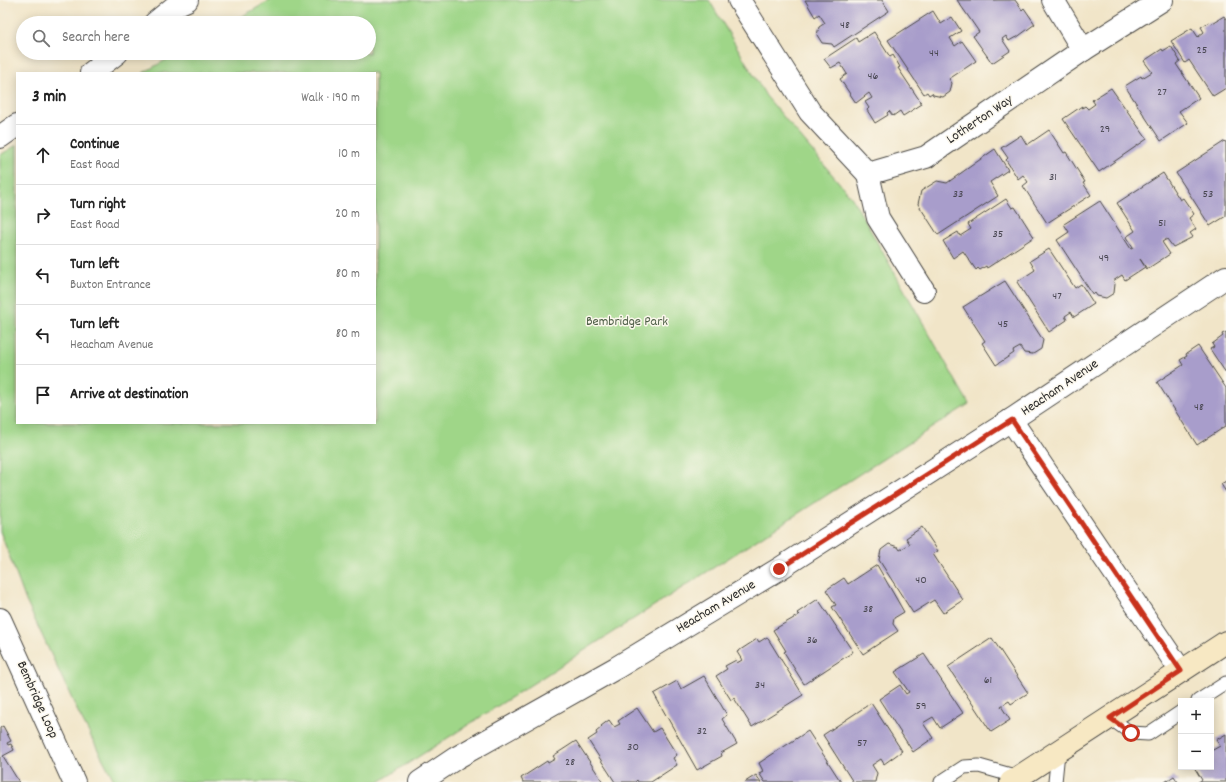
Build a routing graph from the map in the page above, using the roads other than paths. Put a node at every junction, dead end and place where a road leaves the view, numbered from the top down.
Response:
1 (187, 0) edge
2 (739, 0) edge
3 (1053, 0) edge
4 (1162, 0) edge
5 (163, 16) edge
6 (1083, 50) junction
7 (108, 60) edge
8 (92, 72) edge
9 (16, 126) edge
10 (0, 137) edge
11 (868, 174) junction
12 (1226, 277) edge
13 (924, 291) dead end
14 (1012, 420) junction
15 (0, 619) edge
16 (1226, 642) edge
17 (1181, 671) junction
18 (1226, 683) edge
19 (1203, 698) edge
20 (1178, 714) edge
21 (1110, 718) junction
22 (1058, 752) junction
23 (1014, 780) edge
24 (74, 782) edge
25 (420, 782) edge
26 (941, 782) edge
27 (1055, 782) edge

1 - 5 street
2 - 11 street
3 - 6 street
4 - 6 street, Lotherton Way
6 - 11 street, Lotherton Way
7 - 8 street
9 - 10 street
11 - 13 street
12 - 14 street, Heacham Avenue
14 - 17 street
14 - 25 street, Heacham Avenue
15 - 24 street, Bembridge Loop
16 - 17 street
17 - 21 street
18 - 19 lane
20 - 21 lane
21 - 22 street
22 - 23 street
22 - 27 lane
23 - 26 lane

